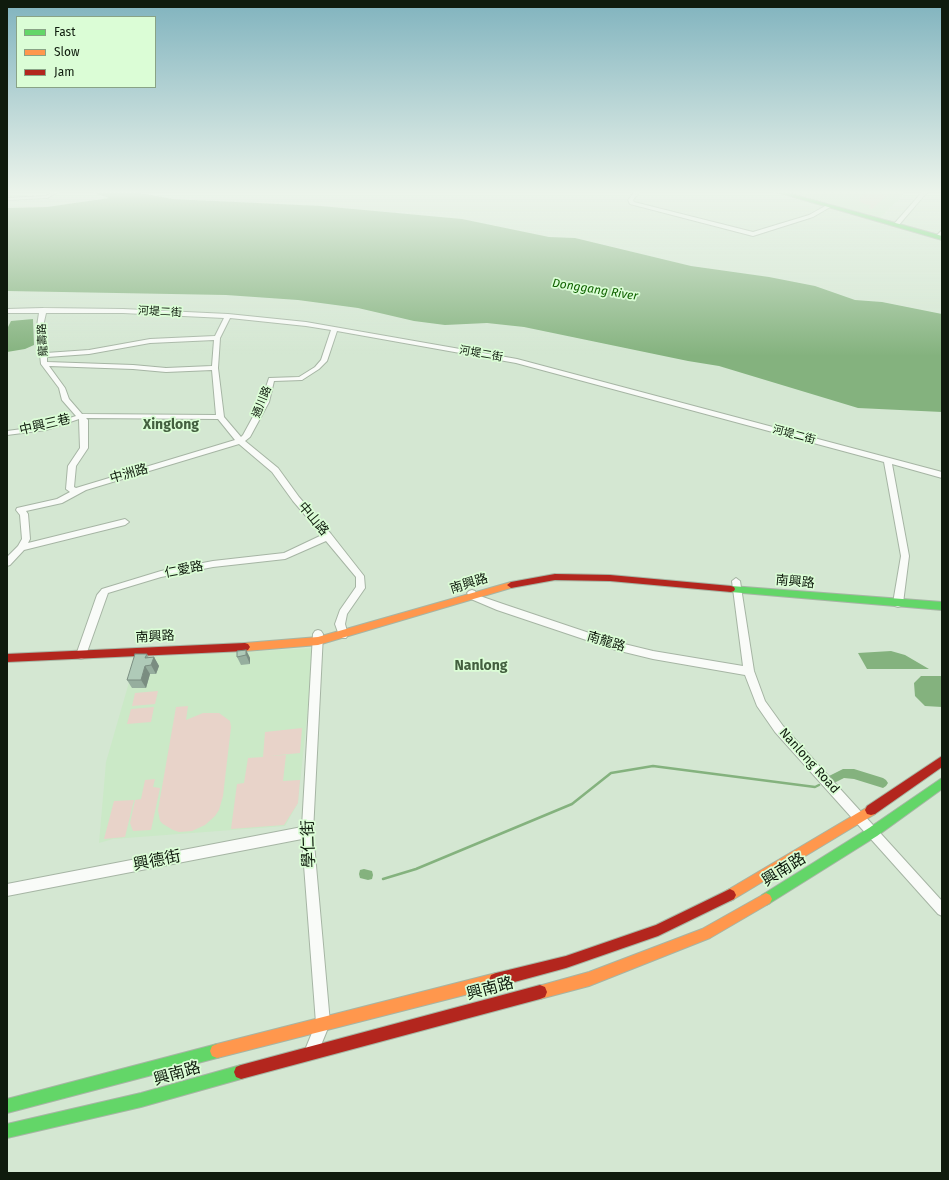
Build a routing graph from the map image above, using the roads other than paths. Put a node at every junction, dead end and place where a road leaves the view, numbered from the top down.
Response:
1 (43, 310) junction
2 (7, 311) edge
3 (228, 316) junction
4 (335, 329) junction
5 (217, 338) junction
6 (42, 356) junction
7 (44, 364) junction
8 (215, 368) junction
9 (82, 416) junction
10 (220, 417) junction
11 (7, 433) edge
12 (240, 441) junction
13 (887, 460) junction
14 (942, 475) edge
15 (77, 491) junction
16 (125, 522) dead end
17 (328, 536) junction
18 (21, 548) junction
19 (7, 563) edge
20 (736, 585) junction
21 (473, 594) junction
22 (942, 598) edge
23 (899, 599) junction
24 (942, 606) edge
25 (342, 632) junction
26 (318, 637) junction
27 (82, 652) junction
28 (7, 653) edge
29 (7, 658) edge
30 (749, 671) junction
31 (942, 761) edge
32 (942, 783) edge
33 (859, 818) junction
34 (307, 832) junction
35 (873, 832) junction
36 (7, 890) edge
37 (942, 910) edge
38 (323, 1023) junction
39 (311, 1052) junction
40 (7, 1106) edge
41 (7, 1131) edge

1 - 2 street, 河堤二街
1 - 3 street, 河堤二街
1 - 6 street, 龍壽路
3 - 4 street, 河堤二街
3 - 5 street
4 - 12 street, 通川路
4 - 13 street, 河堤二街
5 - 6 street
5 - 8 street
6 - 7 street, 龍壽路
7 - 8 street
7 - 9 street, 龍壽路
8 - 10 street
9 - 10 street
9 - 11 street, 中興三巷
9 - 15 street
10 - 12 street, 中山路
12 - 15 street, 中洲路
12 - 17 street, 中山路
13 - 14 street, 河堤二街
13 - 23 street
15 - 18 street, 中洲路
16 - 18 street
17 - 25 street, 中山路
17 - 27 street, 仁愛路
18 - 19 street
20 - 21 main road, 南興路
20 - 23 main road, 南興路
20 - 30 street, Nanlong Road
21 - 25 main road, 南興路
21 - 30 street, 南龍路
22 - 23 main road, 南興路
23 - 24 main road, 南興路
25 - 26 main road, 南興路
26 - 27 main road, 南興路
26 - 34 street, 學仁街
27 - 28 main road, 南興路
27 - 29 main road, 南興路
30 - 33 street, Nanlong Road
31 - 33 main road, 興南路
32 - 35 main road, 興南路
33 - 35 street, Nanlong Road
33 - 38 main road, 興南路
34 - 36 street, 興德街
34 - 38 street, 學仁街
35 - 37 street, Nanlong Road
35 - 39 main road, 興南路
38 - 39 street, 學仁街
38 - 40 main road, 興南路
39 - 41 main road, 興南路

